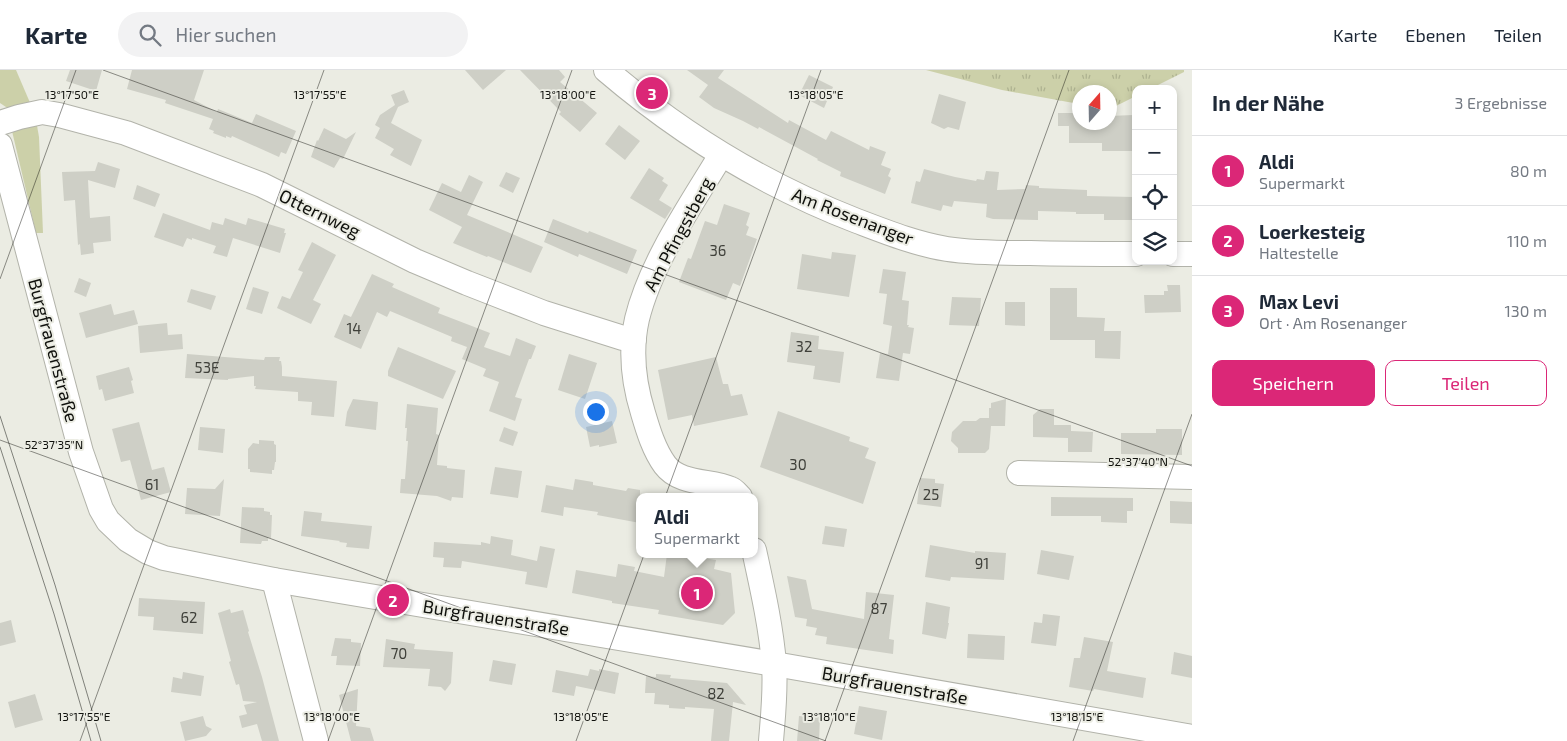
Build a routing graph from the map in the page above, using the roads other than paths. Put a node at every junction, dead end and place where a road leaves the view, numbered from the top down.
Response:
1 (606, 70) edge
2 (0, 123) edge
3 (0, 145) edge
4 (721, 155) junction
5 (1132, 254) edge
6 (1177, 254) edge
7 (1192, 254) edge
8 (634, 339) junction
9 (1019, 473) dead end
10 (1192, 477) edge
11 (736, 493) edge
12 (756, 558) edge
13 (274, 580) junction
14 (774, 664) junction
15 (1192, 737) edge
16 (316, 741) edge
17 (771, 741) edge

1 - 4 street, Am Rosenanger
2 - 8 street, Otternweg
3 - 13 street, Burgfrauenstraße
4 - 5 street, Am Rosenanger
4 - 8 street, Am Pfingstberg
6 - 7 street
8 - 11 street, Am Pfingstberg
9 - 10 street
12 - 14 street
13 - 14 street, Burgfrauenstraße
13 - 16 street
14 - 15 street, Burgfrauenstraße
14 - 17 street

